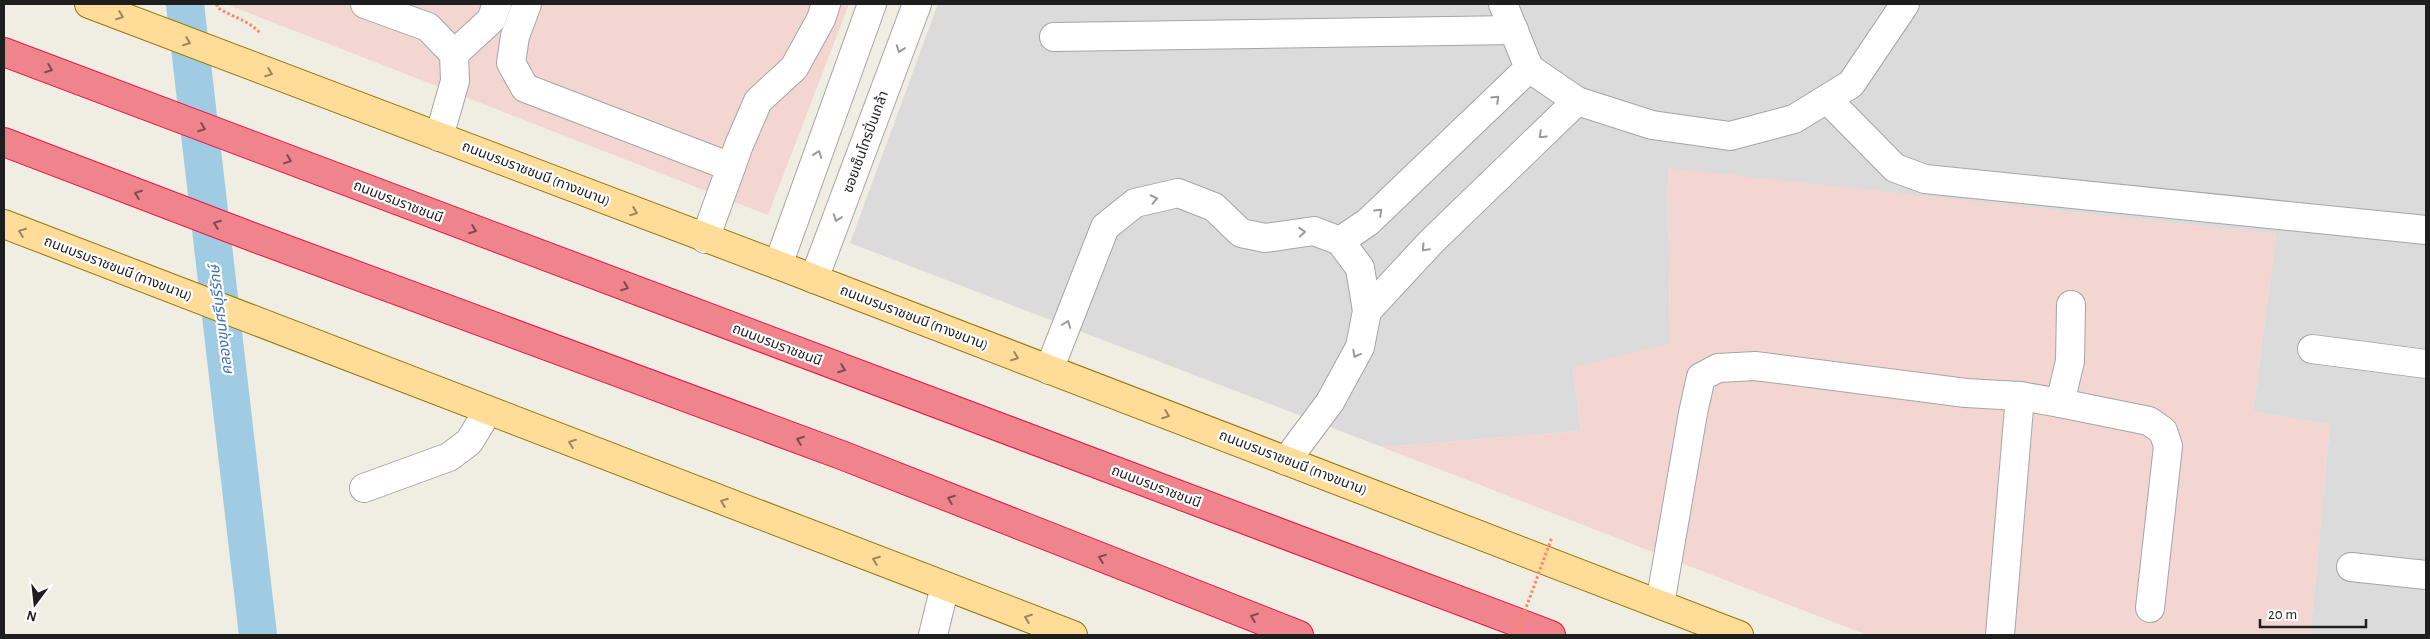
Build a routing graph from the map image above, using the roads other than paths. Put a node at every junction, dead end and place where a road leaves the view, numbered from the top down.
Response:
1 (88, 4) edge
2 (365, 4) edge
3 (497, 4) edge
4 (527, 4) edge
5 (826, 4) edge
6 (872, 4) edge
7 (917, 4) edge
8 (1503, 4) edge
9 (1905, 4) edge
10 (1514, 30) junction
11 (1054, 37) dead end
12 (4, 52) edge
13 (454, 54) junction
14 (1529, 68) junction
15 (1827, 99) junction
16 (1577, 101) junction
17 (439, 137) junction
18 (4, 142) edge
19 (731, 167) junction
20 (4, 224) edge
21 (2426, 230) edge
22 (705, 239) junction
23 (1340, 241) junction
24 (778, 266) junction
25 (814, 279) junction
26 (2071, 305) dead end
27 (1367, 311) junction
28 (2312, 349) dead end
29 (2426, 364) edge
30 (1049, 370) junction
31 (2020, 396) junction
32 (2060, 403) junction
33 (488, 411) junction
34 (1286, 461) junction
35 (364, 488) dead end
36 (2351, 567) dead end
37 (2426, 575) edge
38 (945, 586) junction
39 (1660, 604) junction
40 (2150, 608) dead end
41 (1066, 634) edge
42 (933, 635) edge
43 (1299, 635) edge
44 (1551, 635) edge
45 (1739, 635) edge
46 (2000, 635) edge

1 -> 17 main road, ถนนบรมราชชนนี (ทางขนาน)
2 - 13 street
3 - 13 street
4 - 19 street
5 - 19 street
24 -> 6 street
7 -> 25 street, ซอยเซ็นโทรปิ่นเกล้า
8 - 10 street
9 - 15 street
10 - 11 street
10 - 14 street
12 -> 44 highway, ถนนบรมราชชนนี
13 - 17 street
14 - 16 street
23 -> 14 street
15 - 16 street
15 - 21 street
16 -> 27 street
17 -> 22 main road, ถนนบรมราชชนนี (ทางขนาน)
43 -> 18 highway
19 - 22 street
33 -> 20 main road, ถนนบรมราชชนนี (ทางขนาน)
22 - 24 main road, ถนนบรมราชชนนี (ทางขนาน)
23 - 27 street
30 -> 23 street
24 - 25 main road, ถนนบรมราชชนนี (ทางขนาน)
25 -> 30 main road, ถนนบรมราชชนนี (ทางขนาน)
26 - 32 street
27 -> 34 street
28 - 29 street
30 -> 34 main road, ถนนบรมราชชนนี (ทางขนาน)
31 - 32 street
31 - 39 street
31 - 46 street
32 - 40 street
33 - 35 street
38 -> 33 main road, ถนนบรมราชชนนี (ทางขนาน)
34 - 39 main road, ถนนบรมราชชนนี (ทางขนาน)
36 - 37 street
41 -> 38 main road, ถนนบรมราชชนนี (ทางขนาน)
38 - 42 street
39 - 45 main road, ถนนบรมราชชนนี (ทางขนาน)

